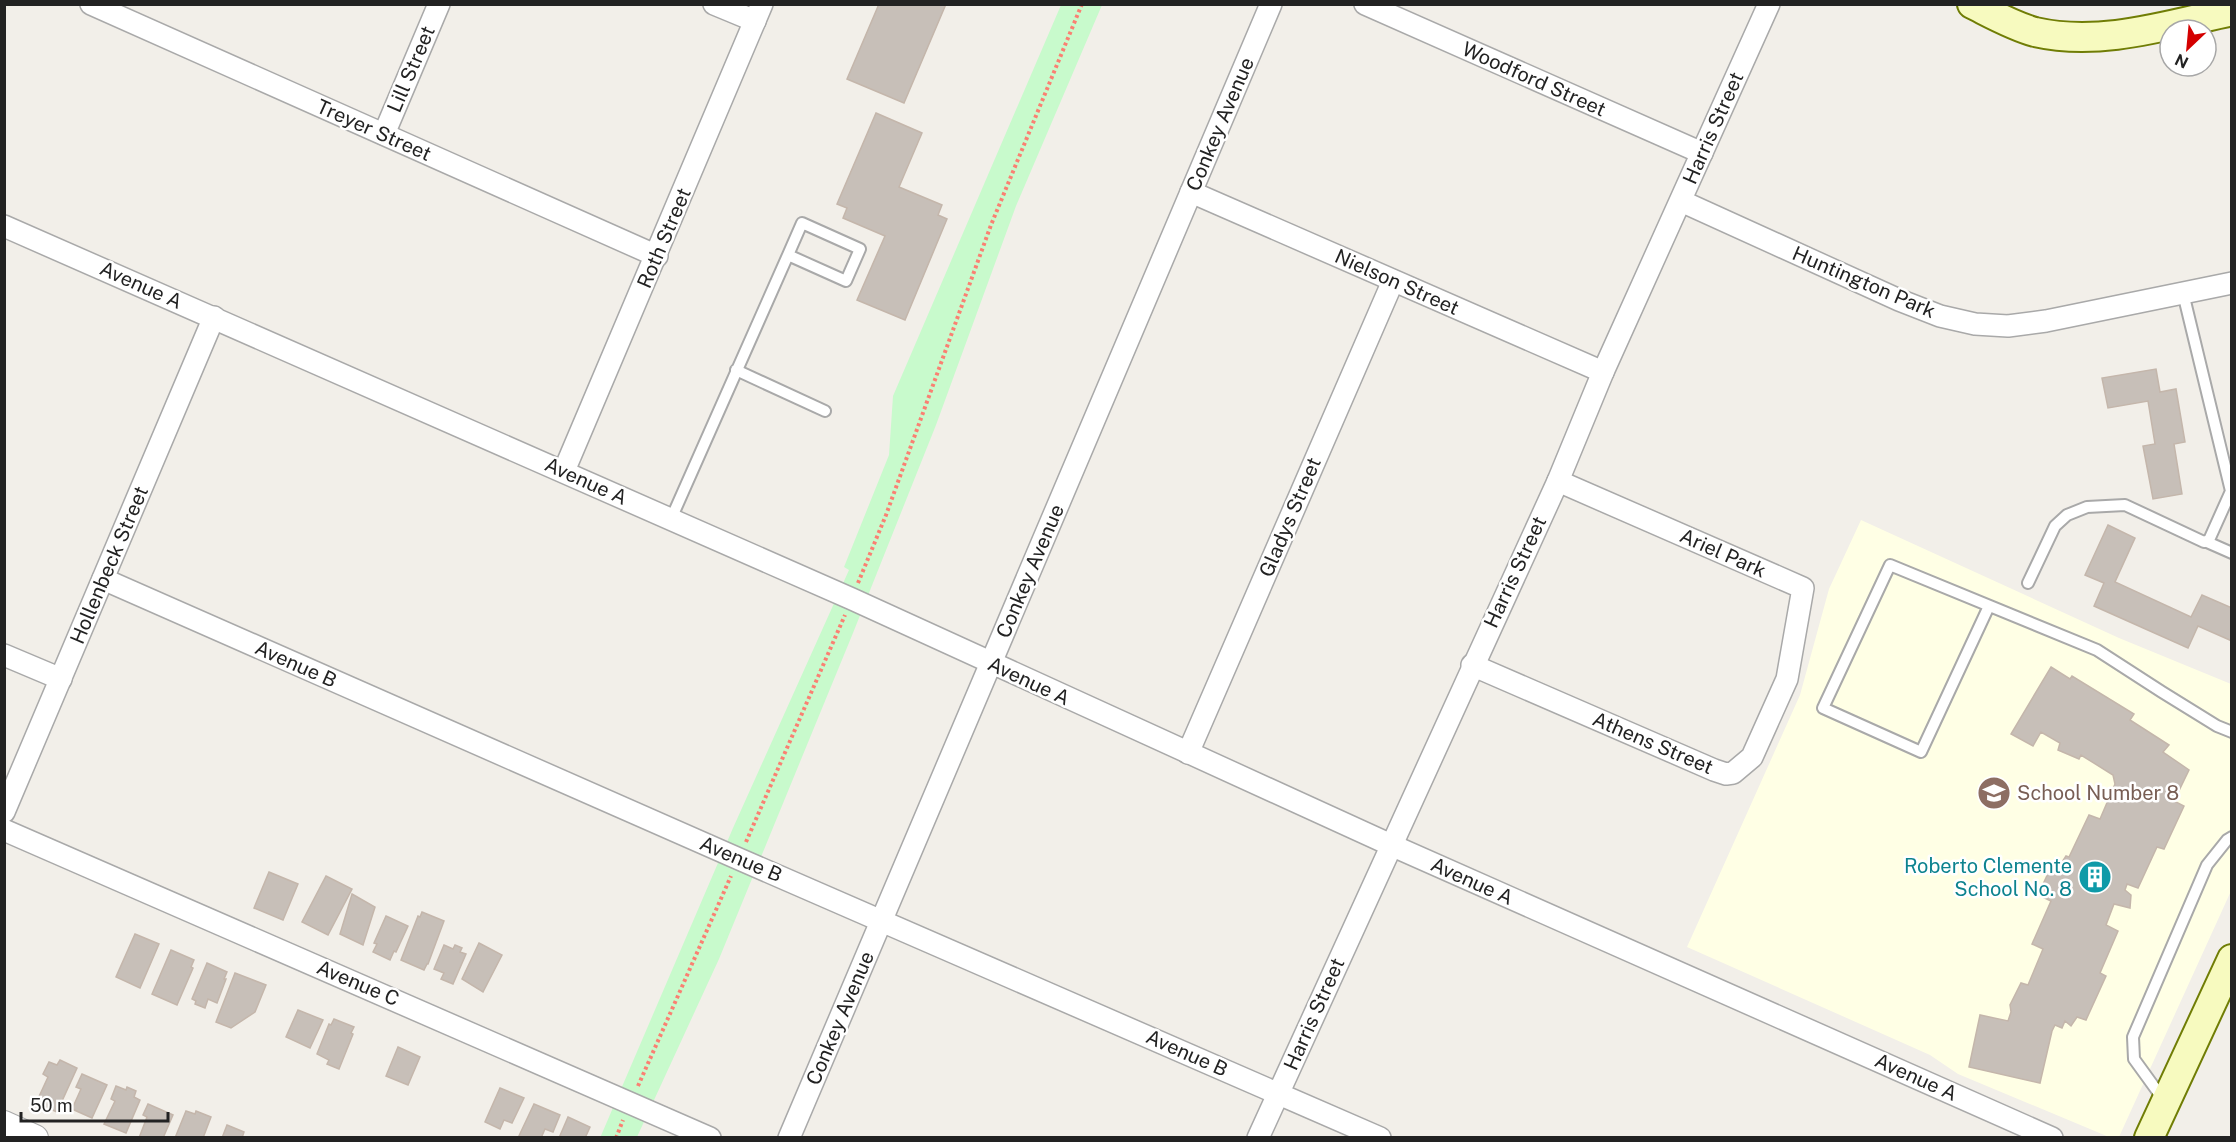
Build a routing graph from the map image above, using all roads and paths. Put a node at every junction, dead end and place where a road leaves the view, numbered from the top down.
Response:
1 (91, 4) edge
2 (439, 4) edge
3 (714, 4) edge
4 (1082, 4) edge
5 (1271, 4) edge
6 (1365, 4) edge
7 (1769, 4) edge
8 (1972, 4) edge
9 (2232, 11) edge
10 (759, 13) edge
11 (2174, 14) edge
12 (384, 134) junction
13 (1702, 153) junction
14 (1191, 192) junction
15 (1681, 201) junction
16 (4, 226) edge
17 (788, 255) junction
18 (657, 256) junction
19 (1393, 281) junction
20 (2232, 283) edge
21 (2183, 293) junction
22 (214, 317) junction
23 (736, 370) junction
24 (1603, 372) junction
25 (825, 411) dead end
26 (564, 471) junction
27 (1558, 481) junction
28 (2231, 491) edge
29 (671, 519) junction
30 (2207, 542) junction
31 (2232, 553) edge
32 (103, 579) junction
33 (2028, 583) dead end
34 (852, 599) junction
35 (1989, 606) junction
36 (4, 655) edge
37 (990, 664) junction
38 (1472, 665) junction
39 (61, 679) junction
40 (1787, 679) joint
41 (2232, 732) edge
42 (1188, 753) junction
43 (4, 813) edge
44 (4, 830) edge
45 (2232, 837) edge
46 (1390, 845) junction
47 (739, 859) junction
48 (882, 920) junction
49 (2232, 959) edge
50 (636, 1091) dead end
51 (1278, 1093) junction
52 (2166, 1102) junction
53 (625, 1116) dead end
54 (4, 1124) edge
55 (34, 1137) edge
56 (616, 1137) edge
57 (710, 1137) edge
58 (789, 1137) edge
59 (1258, 1137) edge
60 (1380, 1137) edge
61 (2052, 1137) edge
62 (2149, 1137) edge

1 - 12 street, Treyer Street
2 - 12 street, Lill Street
3 - 10 street
4 - 34 path
5 - 14 street, Conkey Avenue
6 - 13 street, Woodford Street
7 - 13 street, Harris Street
8 - 11 main road
9 - 11 main road
10 - 18 street, Roth Street
12 - 18 street, Treyer Street
13 - 15 street, Harris Street
14 - 19 street, Nielson Street
14 - 37 street, Conkey Avenue
15 - 21 street, Huntington Park
15 - 24 street, Harris Street
16 - 22 street, Avenue A
17 - 17 lane
17 - 23 lane
18 - 26 street, Roth Street
19 - 24 street, Nielson Street
19 - 42 street, Gladys Street
20 - 21 street, Huntington Park
21 - 28 lane
22 - 26 street, Avenue A
22 - 32 street, Hollenbeck Street
23 - 25 lane
23 - 29 lane
24 - 27 street, Harris Street
26 - 29 street, Avenue A
27 - 38 street, Harris Street
27 - 40 street, Ariel Park
28 - 30 lane
29 - 34 street, Avenue A
30 - 31 lane
30 - 33 lane
32 - 39 street, Hollenbeck Street
32 - 47 street, Avenue B
34 - 37 street, Avenue A
34 - 47 path
35 - 35 lane
35 - 41 lane
36 - 39 street
37 - 42 street, Avenue A
37 - 48 street, Conkey Avenue
38 - 40 street, Athens Street
38 - 46 street, Harris Street
39 - 43 street, Hollenbeck Street
42 - 46 street, Avenue A
44 - 57 street, Avenue C
45 - 52 lane
46 - 51 street, Harris Street
46 - 61 street, Avenue A
47 - 48 street, Avenue B
47 - 50 path
48 - 51 street, Avenue B
48 - 58 street, Conkey Avenue
49 - 52 main road
51 - 59 street, Harris Street
51 - 60 street, Avenue B
52 - 62 main road
53 - 56 path
54 - 55 street

